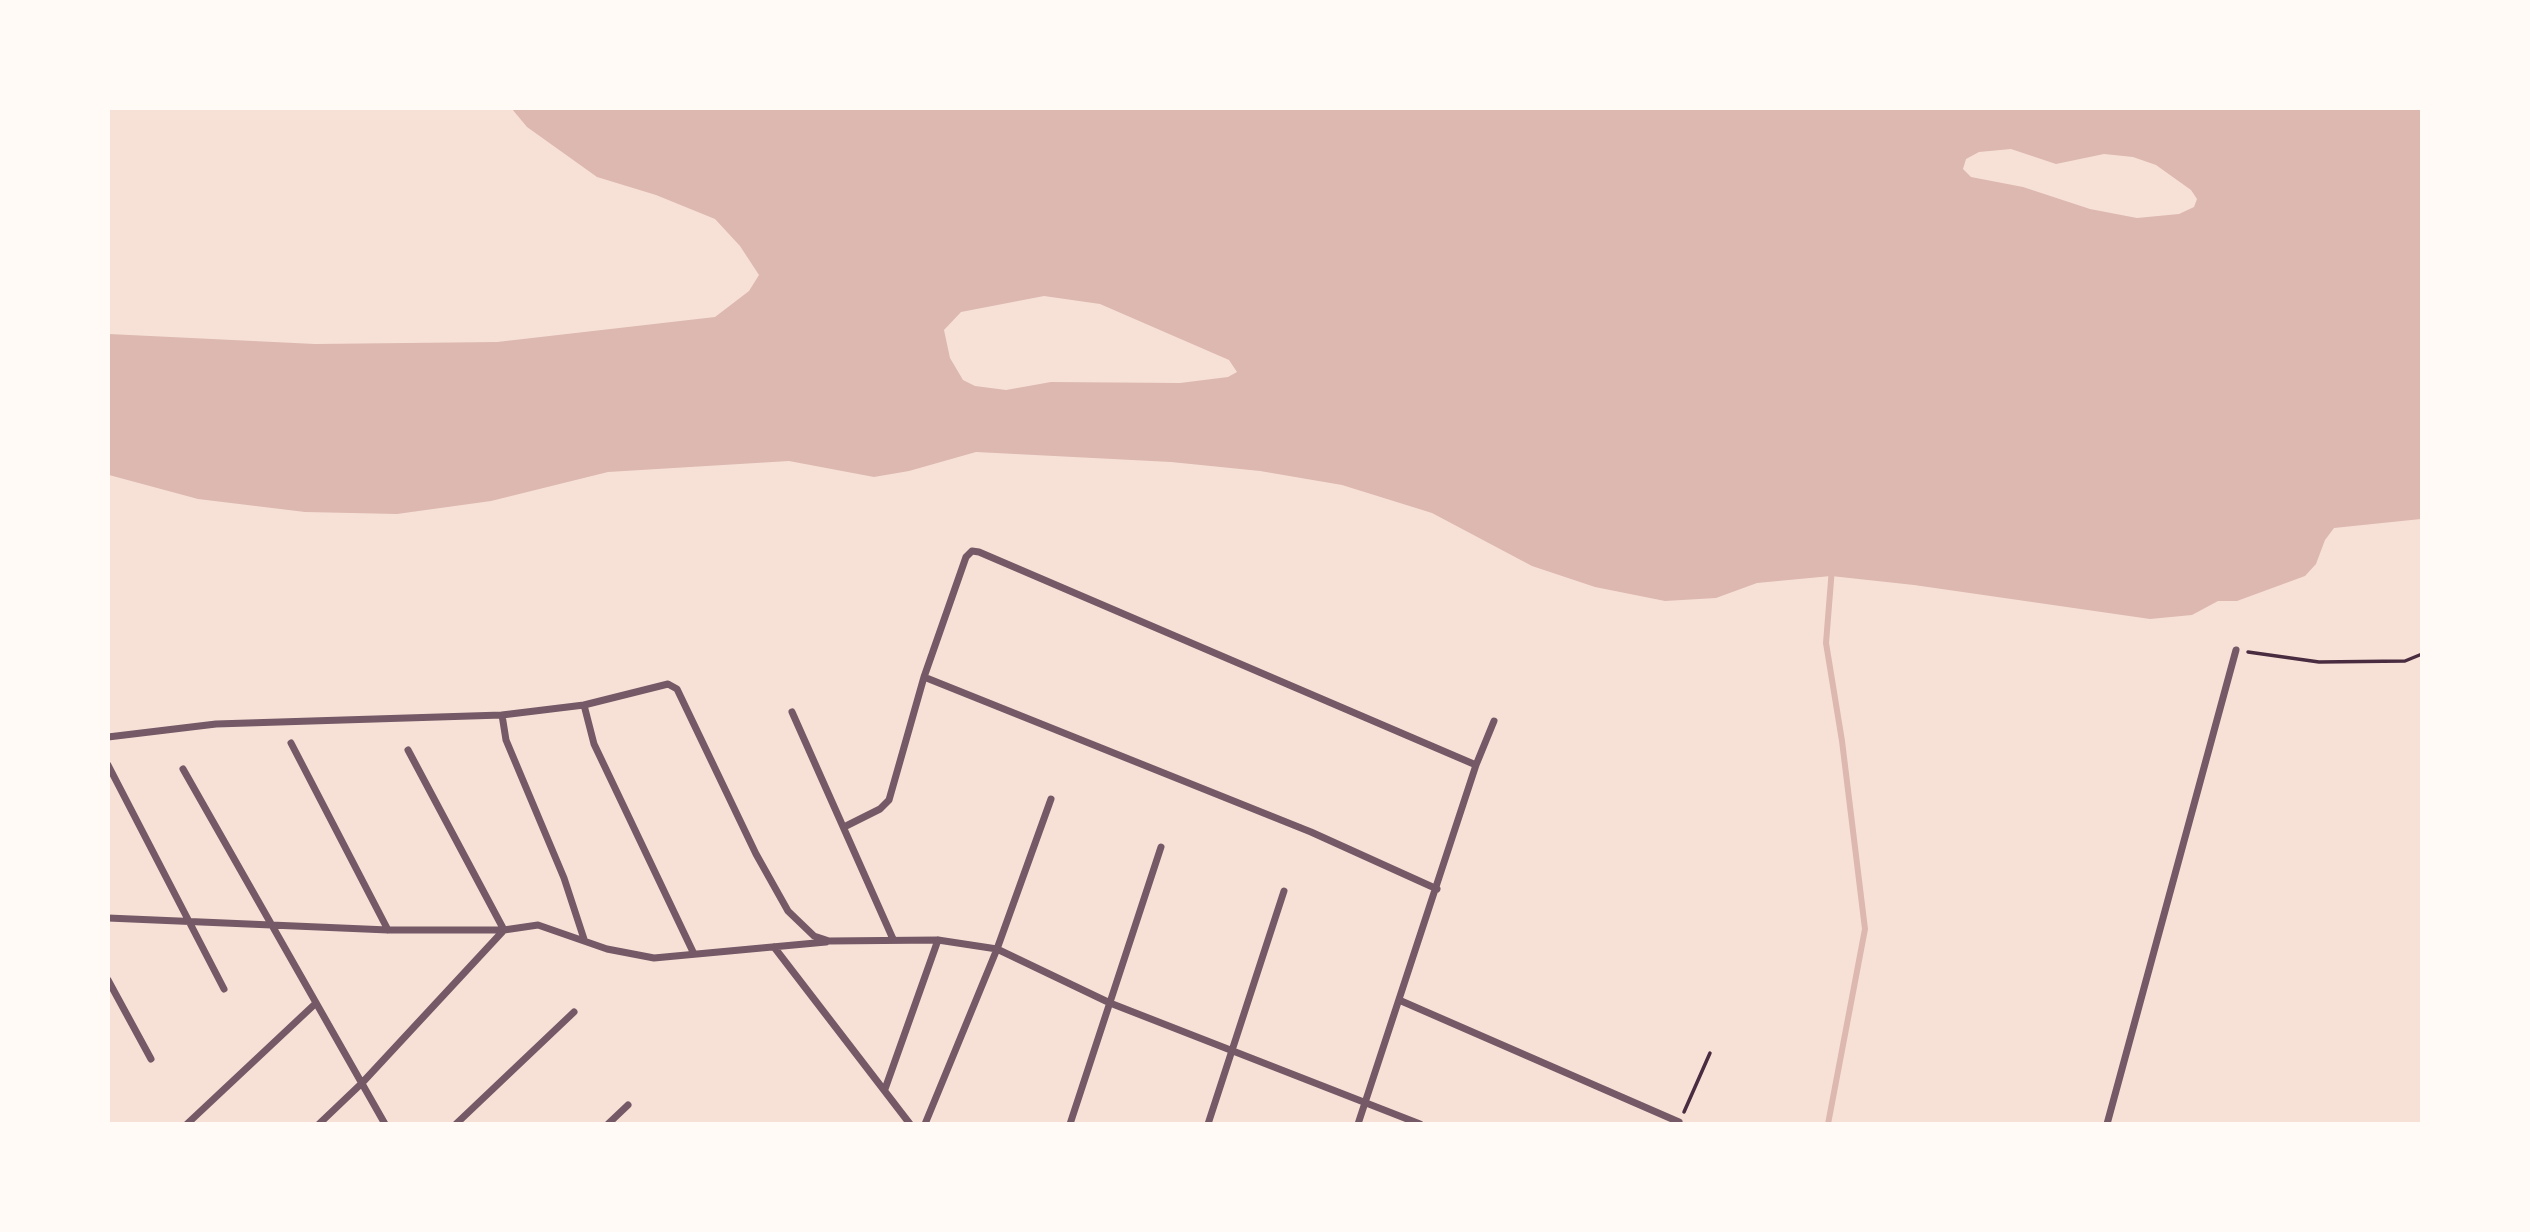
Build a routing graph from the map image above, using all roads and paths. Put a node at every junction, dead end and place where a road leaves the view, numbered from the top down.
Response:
1 (2236, 650) joint
2 (2421, 653) edge
3 (924, 677) junction
4 (584, 705) junction
5 (792, 712) dead end
6 (502, 715) junction
7 (1494, 721) dead end
8 (108, 737) edge
9 (291, 743) dead end
10 (408, 750) dead end
11 (108, 765) edge
12 (1476, 765) junction
13 (183, 769) dead end
14 (1051, 799) dead end
15 (844, 827) junction
16 (1161, 846) dead end
17 (1437, 889) junction
18 (1284, 891) dead end
19 (108, 918) edge
20 (188, 920) junction
21 (272, 926) junction
22 (388, 930) junction
23 (504, 930) junction
24 (583, 939) junction
25 (893, 939) junction
26 (938, 940) junction
27 (829, 941) junction
28 (774, 947) junction
29 (997, 949) junction
30 (694, 954) junction
31 (108, 980) edge
32 (224, 989) dead end
33 (1399, 1000) junction
34 (316, 1003) junction
35 (1110, 1003) junction
36 (574, 1013) dead end
37 (1231, 1052) junction
38 (1710, 1053) dead end
39 (151, 1059) dead end
40 (362, 1083) junction
41 (885, 1089) junction
42 (1366, 1102) junction
43 (628, 1105) dead end
44 (1679, 1122) joint
45 (187, 1124) edge
46 (318, 1124) edge
47 (385, 1124) edge
48 (456, 1124) edge
49 (608, 1124) edge
50 (910, 1124) edge
51 (925, 1124) edge
52 (1070, 1124) edge
53 (1208, 1124) edge
54 (1358, 1124) edge
55 (1420, 1124) edge
56 (2107, 1124) edge

1 - 2 path
1 - 56 street
3 - 12 street
3 - 15 street
3 - 17 street
4 - 6 street
4 - 27 street
4 - 30 street
5 - 15 street
6 - 8 street
6 - 24 street
7 - 12 street
9 - 22 street
10 - 23 street
11 - 20 street
12 - 17 street
13 - 21 street
14 - 29 street
15 - 25 street
16 - 35 street
17 - 33 street
18 - 37 street
19 - 20 street
20 - 21 street
20 - 32 street
21 - 22 street
21 - 34 street
22 - 23 street
23 - 24 street
23 - 40 street
24 - 30 street
25 - 26 street
25 - 27 street
26 - 29 street
26 - 41 street
27 - 28 street
28 - 30 street
28 - 41 street
29 - 35 street
29 - 51 street
31 - 39 street
33 - 42 street
33 - 44 street
34 - 40 street
34 - 45 street
35 - 37 street
35 - 52 street
36 - 48 street
37 - 42 street
37 - 53 street
38 - 44 path
40 - 46 street
40 - 47 street
41 - 50 street
42 - 54 street
42 - 55 street
43 - 49 street

